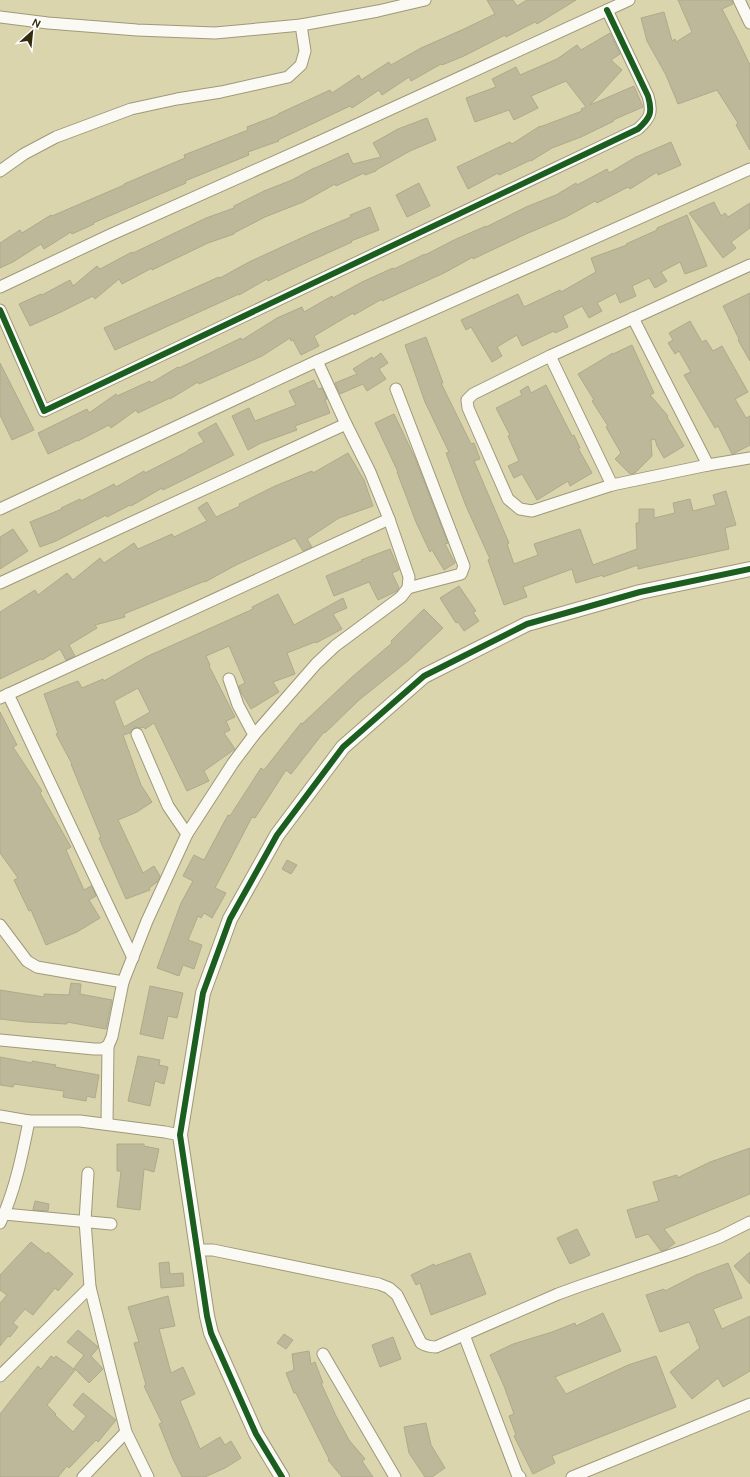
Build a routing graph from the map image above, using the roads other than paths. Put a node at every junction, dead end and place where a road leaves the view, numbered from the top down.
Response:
1 (425, 0) edge
2 (629, 0) edge
3 (739, 0) edge
4 (607, 10) junction
5 (0, 17) edge
6 (750, 23) edge
7 (301, 25) junction
8 (750, 169) edge
9 (0, 171) edge
10 (750, 265) edge
11 (0, 287) edge
12 (0, 310) edge
13 (633, 318) junction
14 (550, 356) junction
15 (317, 361) junction
16 (396, 389) dead end
17 (346, 424) junction
18 (750, 458) edge
19 (708, 465) junction
20 (612, 486) junction
21 (0, 509) edge
22 (389, 519) junction
23 (750, 569) edge
24 (0, 583) edge
25 (408, 588) junction
26 (228, 679) dead end
27 (4, 696) edge
28 (137, 734) dead end
29 (254, 735) junction
30 (187, 834) junction
31 (0, 925) edge
32 (133, 958) junction
33 (123, 982) junction
34 (0, 1040) edge
35 (108, 1046) junction
36 (0, 1116) edge
37 (29, 1121) junction
38 (107, 1124) junction
39 (180, 1135) junction
40 (88, 1173) dead end
41 (2, 1219) edge
42 (85, 1222) junction
43 (750, 1222) edge
44 (111, 1224) dead end
45 (197, 1250) junction
46 (90, 1287) junction
47 (464, 1335) junction
48 (323, 1354) dead end
49 (0, 1376) edge
50 (750, 1404) edge
51 (126, 1432) junction
52 (83, 1477) edge
53 (148, 1477) edge
54 (282, 1477) edge
55 (395, 1477) edge
56 (520, 1477) edge
57 (572, 1477) edge

1 - 7 street
2 - 4 street
3 - 6 street
4 - 11 street
4 - 12 street
5 - 7 street
7 - 9 street
8 - 15 street
10 - 13 street
13 - 14 street
13 - 19 street
14 - 20 street
14 - 20 street
15 - 17 street
15 - 21 street
16 - 25 street
17 - 22 street
17 - 24 street
18 - 19 street
19 - 20 street
22 - 25 street
22 - 27 street
23 - 39 street
25 - 29 street
26 - 29 street
27 - 32 street
28 - 30 street
29 - 30 street
30 - 32 street
31 - 33 street
32 - 33 street
33 - 35 street
34 - 35 street
35 - 38 street
36 - 37 street
37 - 38 street
37 - 41 street
38 - 39 street
39 - 45 street
40 - 42 street
41 - 42 street
42 - 44 street
42 - 46 street
43 - 47 street
45 - 47 street
45 - 54 street
46 - 49 street
46 - 51 street
47 - 56 street
48 - 55 street
50 - 57 street
51 - 52 street
51 - 53 street

